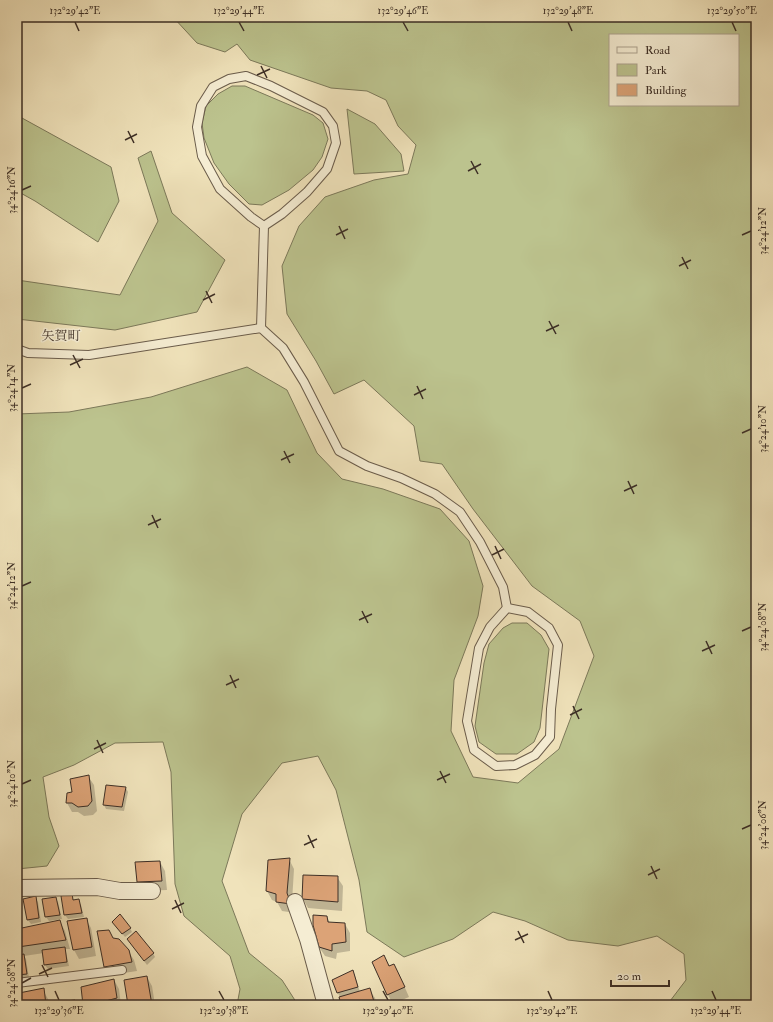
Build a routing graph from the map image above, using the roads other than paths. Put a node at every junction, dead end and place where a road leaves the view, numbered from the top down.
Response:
1 (264, 226) junction
2 (261, 328) junction
3 (17, 349) edge
4 (507, 608) junction
5 (17, 888) edge
6 (152, 892) dead end
7 (295, 902) dead end
8 (122, 970) dead end
9 (17, 983) edge
10 (326, 1005) edge

1 - 1 lane
1 - 2 lane
2 - 3 lane
2 - 4 lane
4 - 4 lane
5 - 6 street
7 - 10 street
8 - 9 lane

